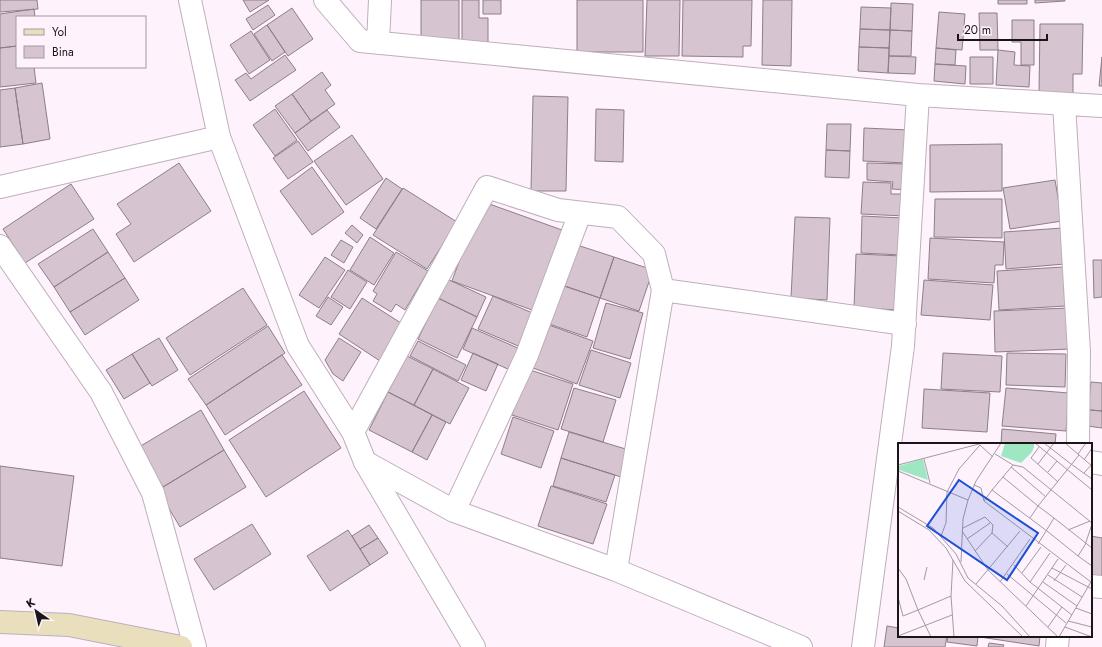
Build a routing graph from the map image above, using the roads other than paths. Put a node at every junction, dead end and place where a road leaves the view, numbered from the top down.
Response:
1 (190, 0) edge
2 (325, 0) edge
3 (380, 0) edge
4 (378, 43) junction
5 (918, 95) junction
6 (1064, 104) junction
7 (1102, 106) edge
8 (219, 137) junction
9 (0, 187) edge
10 (580, 213) junction
11 (0, 246) edge
12 (663, 290) junction
13 (905, 324) junction
14 (353, 432) junction
15 (1078, 443) edge
16 (365, 462) junction
17 (1092, 462) edge
18 (1102, 464) edge
19 (454, 511) junction
20 (616, 570) junction
21 (1092, 586) edge
22 (1102, 588) edge
23 (0, 622) edge
24 (1058, 637) edge
25 (181, 647) edge
26 (195, 647) edge
27 (474, 647) edge
28 (801, 647) edge
29 (863, 647) edge
30 (1057, 647) edge

1 - 8 street
2 - 4 street
3 - 4 street
4 - 5 street
5 - 6 street
5 - 13 street
6 - 7 street
6 - 15 street
8 - 9 street
8 - 14 street
10 - 12 street
10 - 14 street
10 - 19 street
11 - 26 street
12 - 13 street
12 - 20 street
13 - 29 street
14 - 16 street
16 - 19 street
16 - 27 street
17 - 18 street
19 - 20 street
20 - 28 street
21 - 22 street
23 - 25 main road
24 - 30 street

